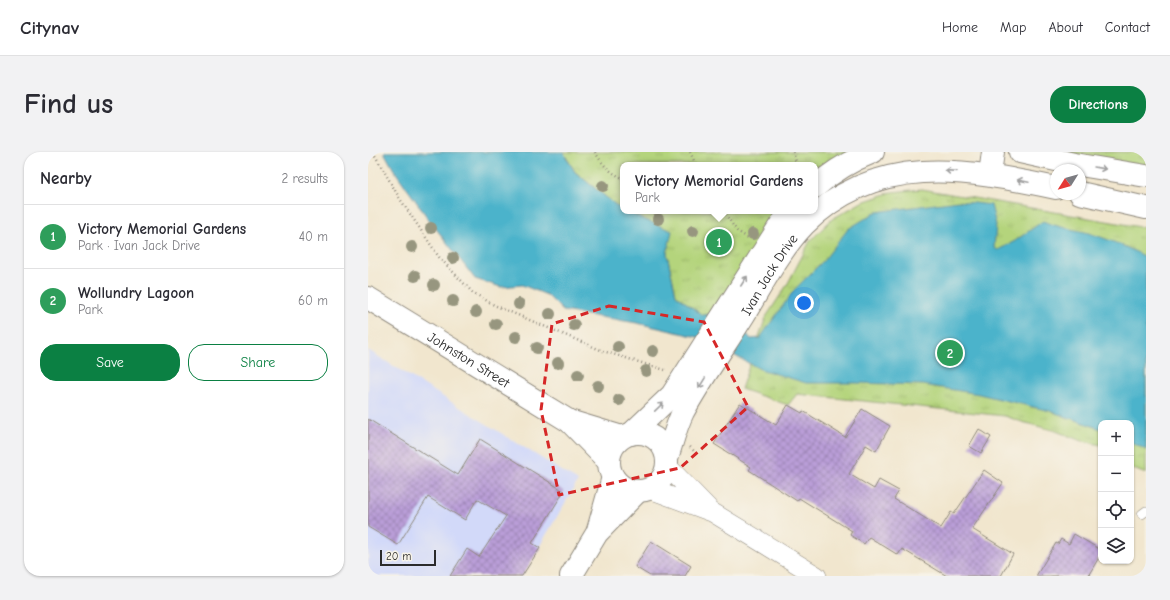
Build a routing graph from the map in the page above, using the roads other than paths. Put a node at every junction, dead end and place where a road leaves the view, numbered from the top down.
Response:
1 (873, 152) edge
2 (993, 152) edge
3 (1020, 152) edge
4 (990, 174) junction
5 (1146, 176) edge
6 (818, 184) edge
7 (1050, 187) edge
8 (1086, 194) edge
9 (1146, 208) edge
10 (818, 212) edge
11 (789, 214) edge
12 (816, 214) edge
13 (368, 298) edge
14 (730, 319) junction
15 (714, 344) junction
16 (569, 421) junction
17 (626, 435) junction
18 (667, 462) junction
19 (611, 470) junction
20 (644, 490) junction
21 (712, 512) junction
22 (597, 533) junction
23 (571, 576) edge
24 (817, 576) edge

1 - 6 street
2 - 4 street
3 -> 5 street
7 -> 4 street, Ivan Jack Drive
4 -> 10 street, Ivan Jack Drive
8 - 9 street
14 -> 11 street, Ivan Jack Drive
12 -> 14 street, Ivan Jack Drive
13 - 16 street, Johnston Street
14 - 15 street, Ivan Jack Drive
17 -> 15 street, Ivan Jack Drive
15 -> 18 street, Ivan Jack Drive
16 - 17 street, Johnston Street
16 - 19 street, Johnston Street
17 - 18 street
17 - 19 street
18 - 20 street
18 - 21 street
19 - 20 street
19 - 22 street
20 - 21 street
20 - 22 street
21 - 24 street
22 - 23 street

